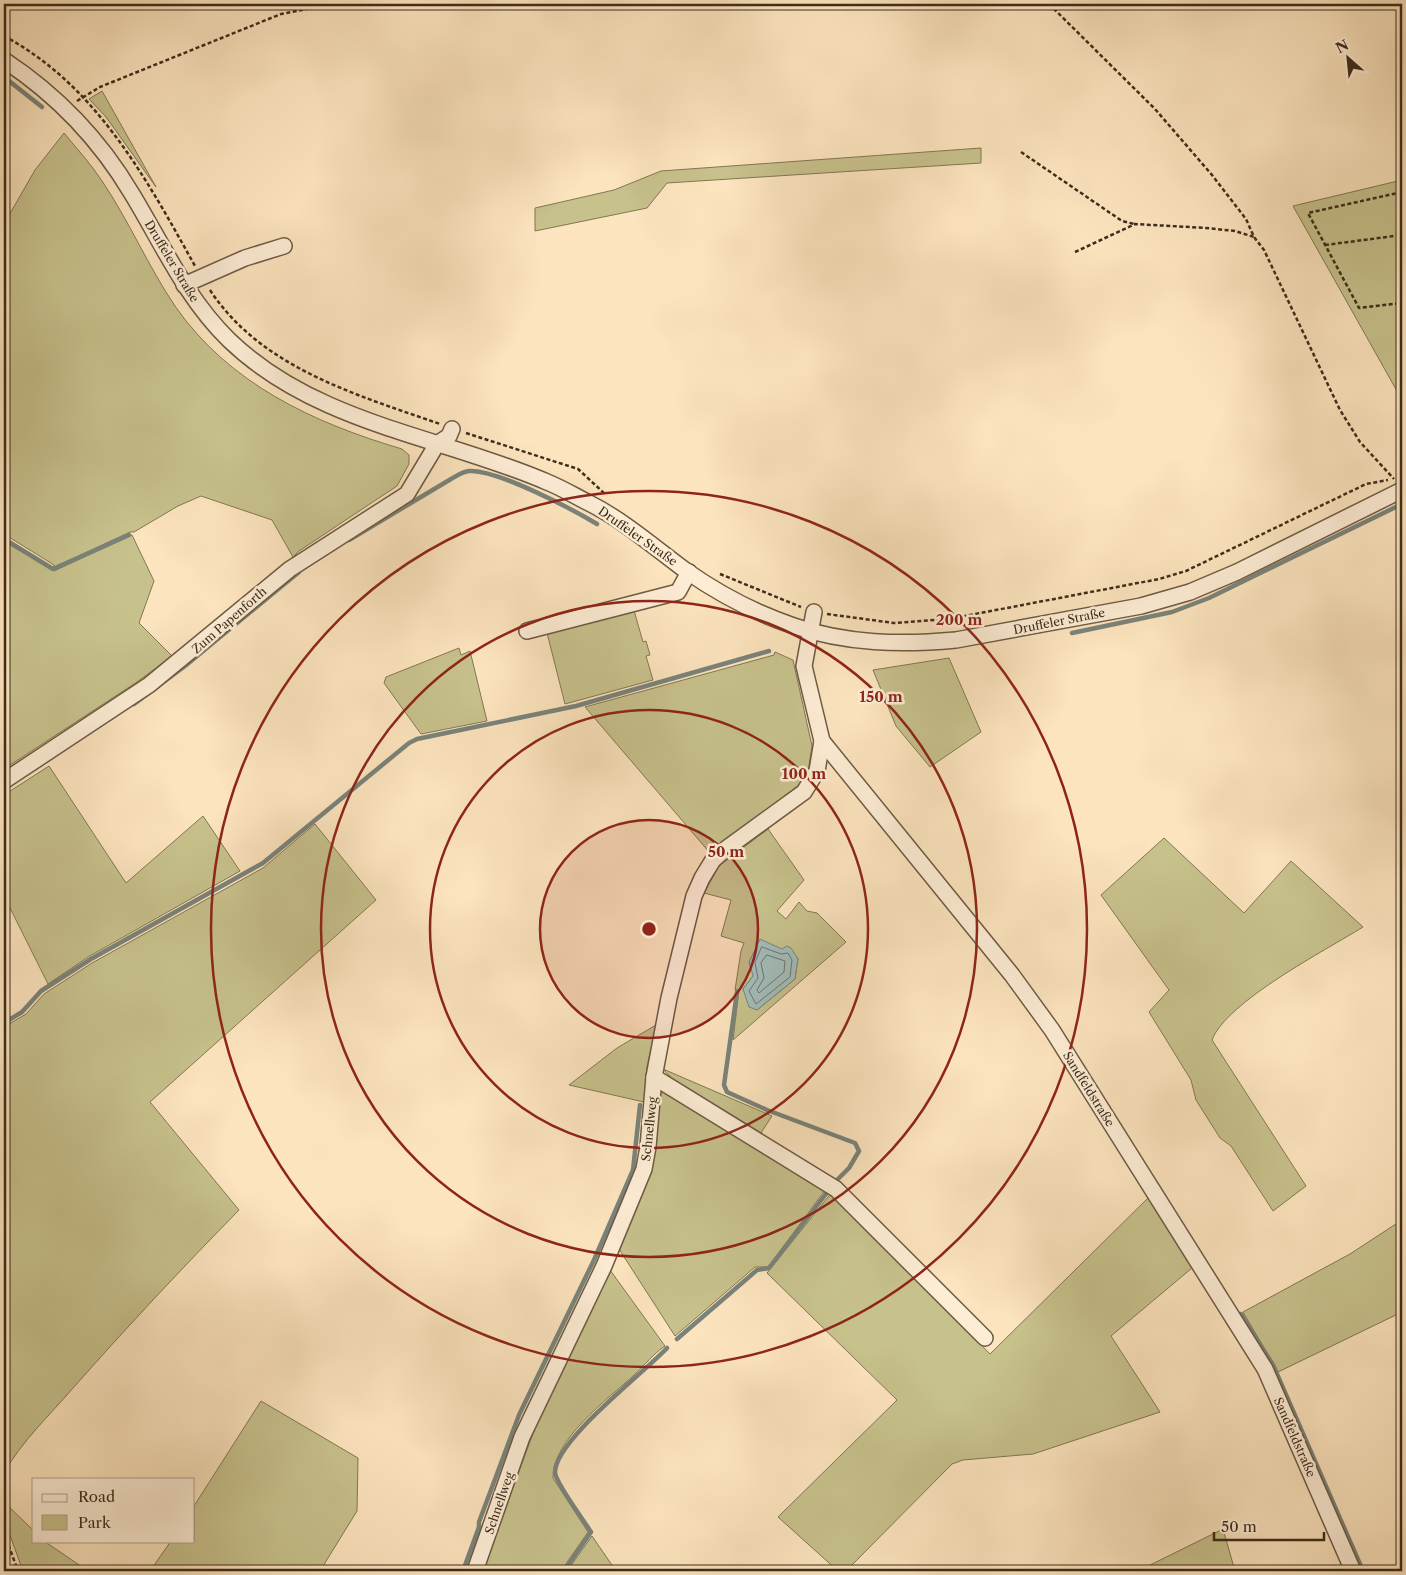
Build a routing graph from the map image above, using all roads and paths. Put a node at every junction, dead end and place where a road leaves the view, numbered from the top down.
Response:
1 (332, 4) edge
2 (1049, 4) edge
3 (5, 37) edge
4 (4, 46) edge
5 (4, 60) edge
6 (82, 96) junction
7 (66, 110) junction
8 (1022, 152) dead end
9 (1402, 192) edge
10 (1136, 224) junction
11 (1402, 235) edge
12 (1254, 237) junction
13 (1325, 244) junction
14 (284, 246) dead end
15 (1075, 252) dead end
16 (201, 277) junction
17 (184, 285) junction
18 (1402, 303) edge
19 (452, 429) junction
20 (437, 444) junction
21 (1398, 485) edge
22 (606, 494) dead end
23 (689, 572) junction
24 (718, 574) dead end
25 (814, 612) junction
26 (527, 630) dead end
27 (810, 632) junction
28 (822, 741) junction
29 (4, 781) edge
30 (654, 1077) junction
31 (985, 1338) dead end
32 (4, 1533) edge
33 (18, 1571) edge
34 (475, 1571) edge
35 (1353, 1571) edge

1 - 6 path
2 - 12 path
3 - 4 path
3 - 6 path
5 - 7 street, Druffeler Straße
6 - 7 path
6 - 16 path
7 - 17 street, Druffeler Straße
8 - 10 path
9 - 13 path
10 - 12 path
10 - 15 path
11 - 13 path
12 - 21 path
13 - 18 path
14 - 16 street
16 - 17 street
16 - 19 path
17 - 20 street, Druffeler Straße
19 - 20 street, Zum Papenforth
19 - 22 path
20 - 23 street, Druffeler Straße
20 - 29 street, Zum Papenforth
21 - 25 path
21 - 27 street, Druffeler Straße
23 - 26 street
23 - 27 street, Druffeler Straße
24 - 25 path
25 - 27 street, Sandfeldstraße
27 - 28 street, Sandfeldstraße
28 - 30 street, Schnellweg
28 - 35 street, Sandfeldstraße
30 - 31 street
30 - 34 street, Schnellweg
32 - 33 path

